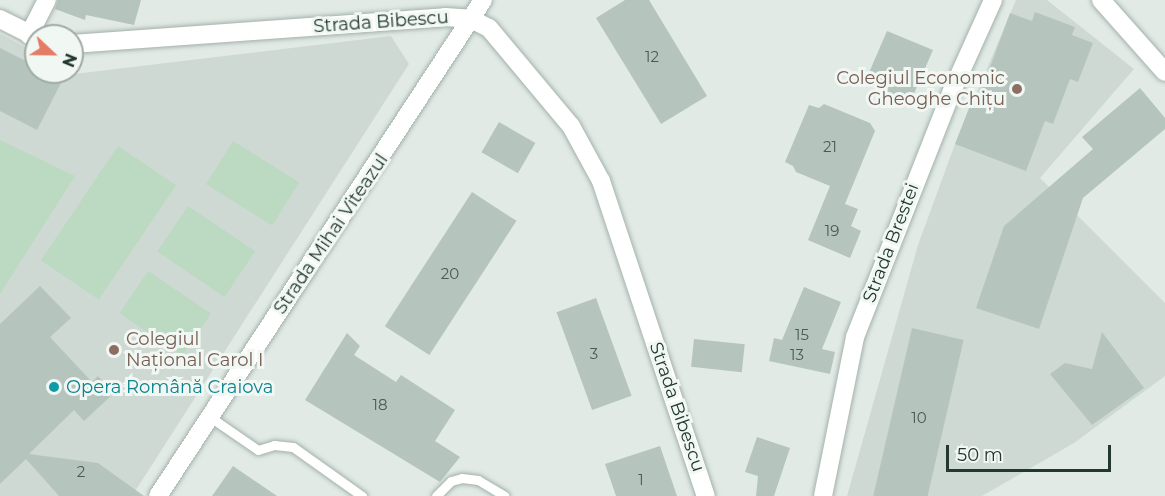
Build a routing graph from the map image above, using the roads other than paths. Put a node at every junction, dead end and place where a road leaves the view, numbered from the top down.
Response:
1 (47, 0) edge
2 (483, 0) edge
3 (993, 0) edge
4 (1101, 0) edge
5 (0, 19) edge
6 (471, 19) junction
7 (37, 24) edge
8 (24, 32) edge
9 (84, 43) edge
10 (1165, 72) edge
11 (210, 417) junction
12 (158, 496) edge
13 (362, 496) edge
14 (436, 496) edge
15 (505, 496) edge
16 (706, 496) edge
17 (823, 496) edge

1 - 7 street
2 - 6 street, Strada Mihai Viteazul
3 - 17 street, Strada Brestei
4 - 10 street
5 - 8 street
6 - 9 street, Strada Bibescu
6 - 11 street, Strada Mihai Viteazul
6 - 16 street, Strada Bibescu
11 - 12 street, Strada Mihai Viteazul
11 - 13 lane
14 - 15 lane

